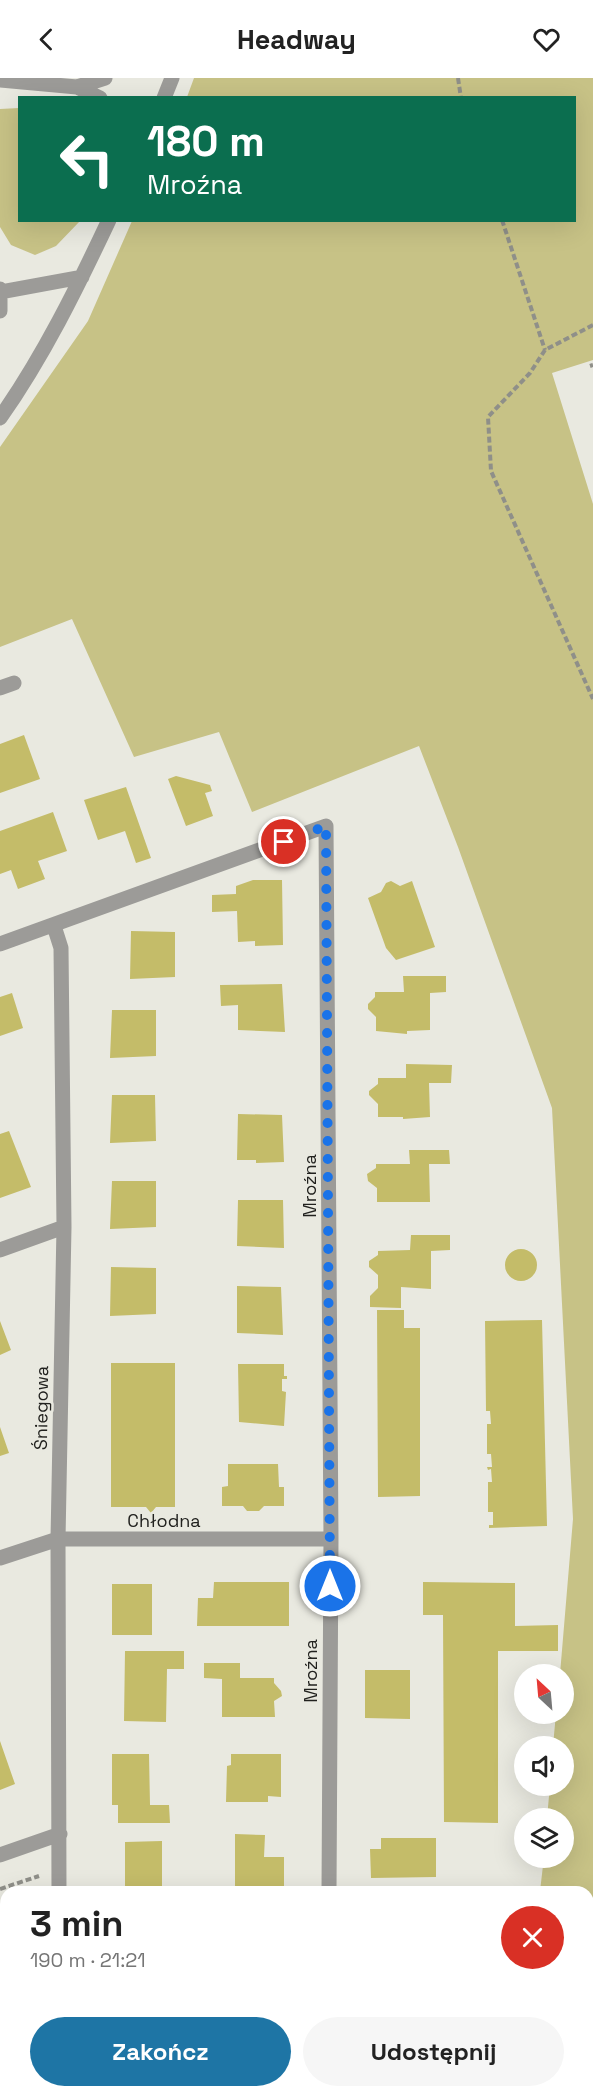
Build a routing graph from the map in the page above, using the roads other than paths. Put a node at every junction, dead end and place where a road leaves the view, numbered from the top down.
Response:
1 (105, 78) edge
2 (172, 78) edge
3 (0, 80) edge
4 (77, 87) junction
5 (96, 96) edge
6 (165, 96) edge
7 (108, 222) edge
8 (82, 277) junction
9 (1, 290) edge
10 (0, 311) edge
11 (0, 418) edge
12 (54, 926) junction
13 (0, 945) edge
14 (64, 1227) junction
15 (0, 1250) edge
16 (58, 1539) junction
17 (331, 1539) junction
18 (0, 1558) edge
19 (60, 1834) junction
20 (0, 1855) edge
21 (59, 1886) edge
22 (328, 1886) edge

1 - 4 street
2 - 6 street
3 - 4 street
4 - 5 street
7 - 8 street
8 - 9 street
8 - 11 street
9 - 10 street
12 - 13 street, Mroźna
12 - 14 street, Śniegowa
12 - 17 street, Mroźna
14 - 15 street
14 - 16 street, Śniegowa
16 - 17 street, Chłodna
16 - 18 street, Chłodna
16 - 19 street, Śniegowa
17 - 22 street, Mroźna
19 - 20 street
19 - 21 street, Śniegowa

